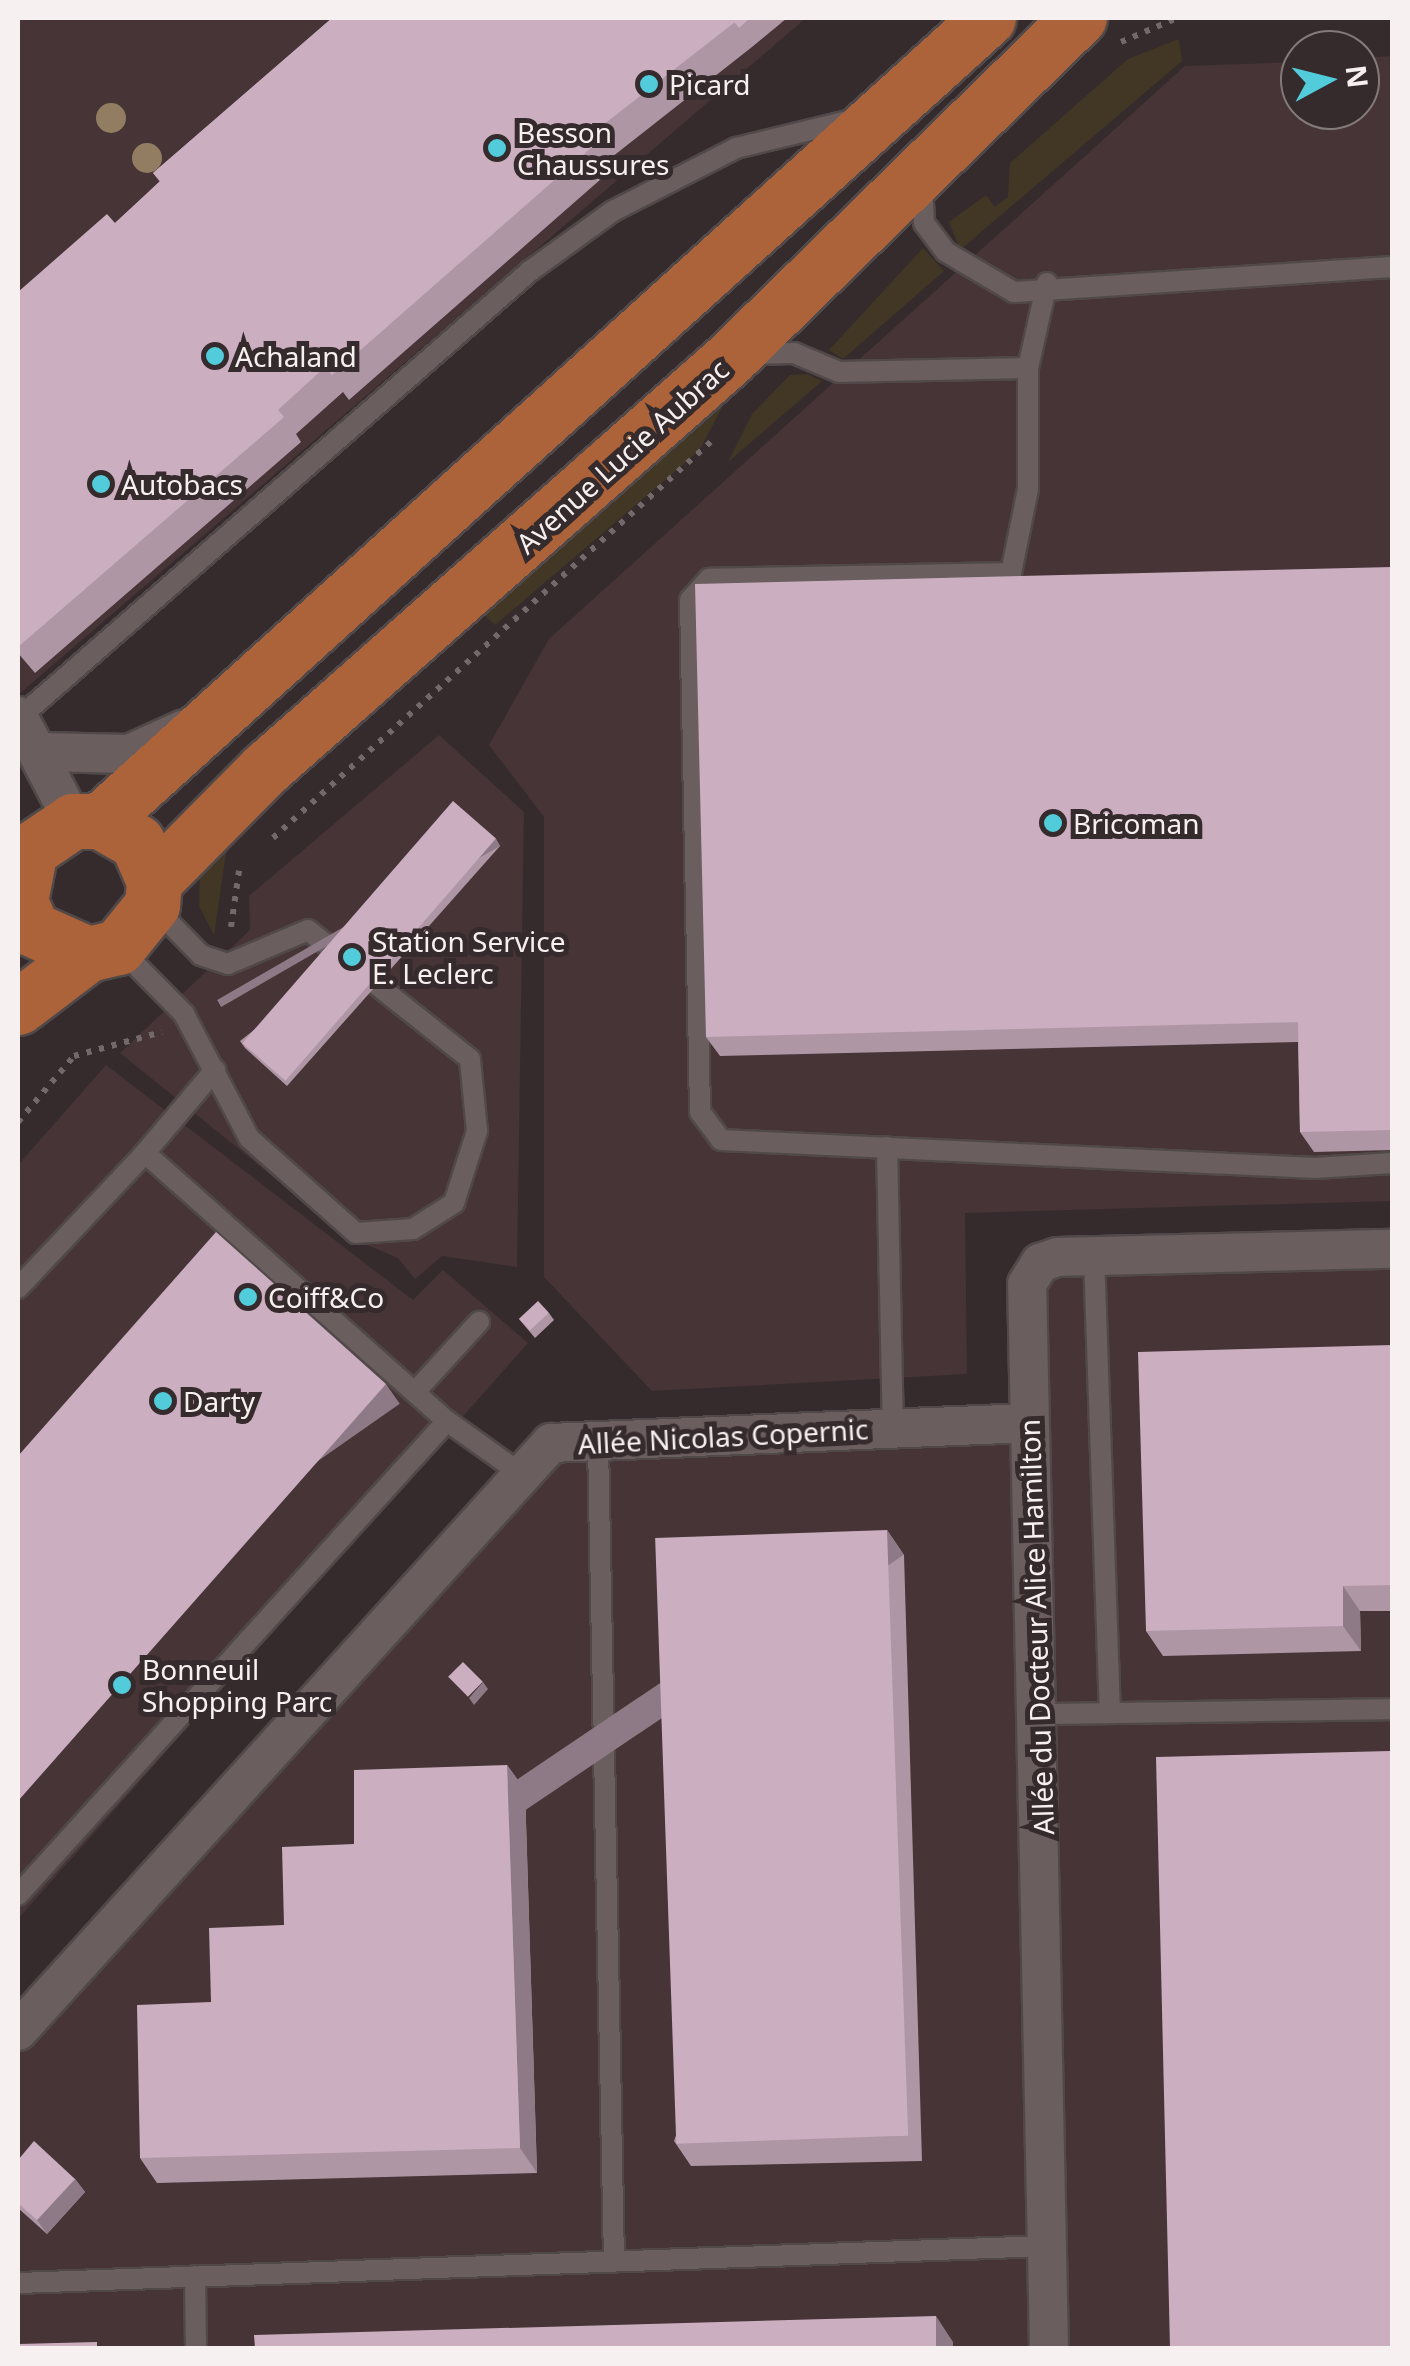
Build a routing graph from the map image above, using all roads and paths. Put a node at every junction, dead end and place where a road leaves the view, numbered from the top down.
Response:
1 (988, 18) edge
2 (1178, 18) edge
3 (1095, 32) edge
4 (888, 114) junction
5 (922, 170) junction
6 (1392, 267) edge
7 (1047, 283) junction
8 (729, 359) junction
9 (1028, 368) junction
10 (724, 422) dead end
11 (214, 716) junction
12 (18, 717) edge
13 (42, 752) junction
14 (86, 821) junction
15 (260, 850) dead end
16 (248, 863) dead end
17 (153, 893) junction
18 (19, 903) edge
19 (104, 950) junction
20 (228, 964) junction
21 (18, 1007) edge
22 (184, 1014) junction
23 (215, 1070) junction
24 (18, 1122) edge
25 (888, 1146) junction
26 (144, 1154) junction
27 (1392, 1163) edge
28 (1392, 1249) edge
29 (1094, 1256) junction
30 (18, 1288) edge
31 (479, 1322) dead end
32 (415, 1392) junction
33 (447, 1421) junction
34 (1029, 1422) junction
35 (892, 1428) junction
36 (598, 1443) junction
37 (517, 1471) junction
38 (1392, 1709) edge
39 (1110, 1713) junction
40 (1041, 1714) junction
41 (18, 1895) edge
42 (18, 2031) edge
43 (1048, 2246) junction
44 (614, 2262) junction
45 (196, 2276) junction
46 (18, 2283) edge
47 (196, 2348) edge
48 (1050, 2348) edge

1 - 4 main road
2 - 3 path
3 - 5 main road, Avenue Lucie Aubrac
4 - 11 main road
4 - 12 lane
5 - 7 lane
5 - 8 main road, Avenue Lucie Aubrac
6 - 7 lane
7 - 9 lane
8 - 9 lane
8 - 17 main road, Avenue Lucie Aubrac
9 - 25 lane
10 - 15 path
11 - 13 street
11 - 14 main road
12 - 13 street
13 - 14 street
14 - 17 main road
14 - 18 main road
16 - 20 path
17 - 19 main road, Avenue Lucie Aubrac
17 - 20 lane
18 - 19 main road
19 - 21 main road, Avenue Lucie Aubrac
19 - 22 lane
20 - 23 lane
22 - 23 lane
22 - 24 path
23 - 26 lane
25 - 27 lane
25 - 35 lane
26 - 30 lane
26 - 32 lane
28 - 29 street, Allée du Docteur Alice Hamilton
29 - 34 street, Allée du Docteur Alice Hamilton
29 - 39 lane
31 - 32 lane
32 - 33 lane
33 - 37 lane
33 - 41 lane
34 - 35 street, Allée Nicolas Copernic
34 - 40 street, Allée du Docteur Alice Hamilton
35 - 36 street, Allée Nicolas Copernic
36 - 37 street, Allée Nicolas Copernic
36 - 44 lane
37 - 42 street, Allée Nicolas Copernic
38 - 39 lane
39 - 40 lane
40 - 43 street, Allée du Docteur Alice Hamilton
43 - 44 lane
43 - 48 street, Allée du Docteur Alice Hamilton
44 - 45 lane
45 - 46 lane
45 - 47 lane

